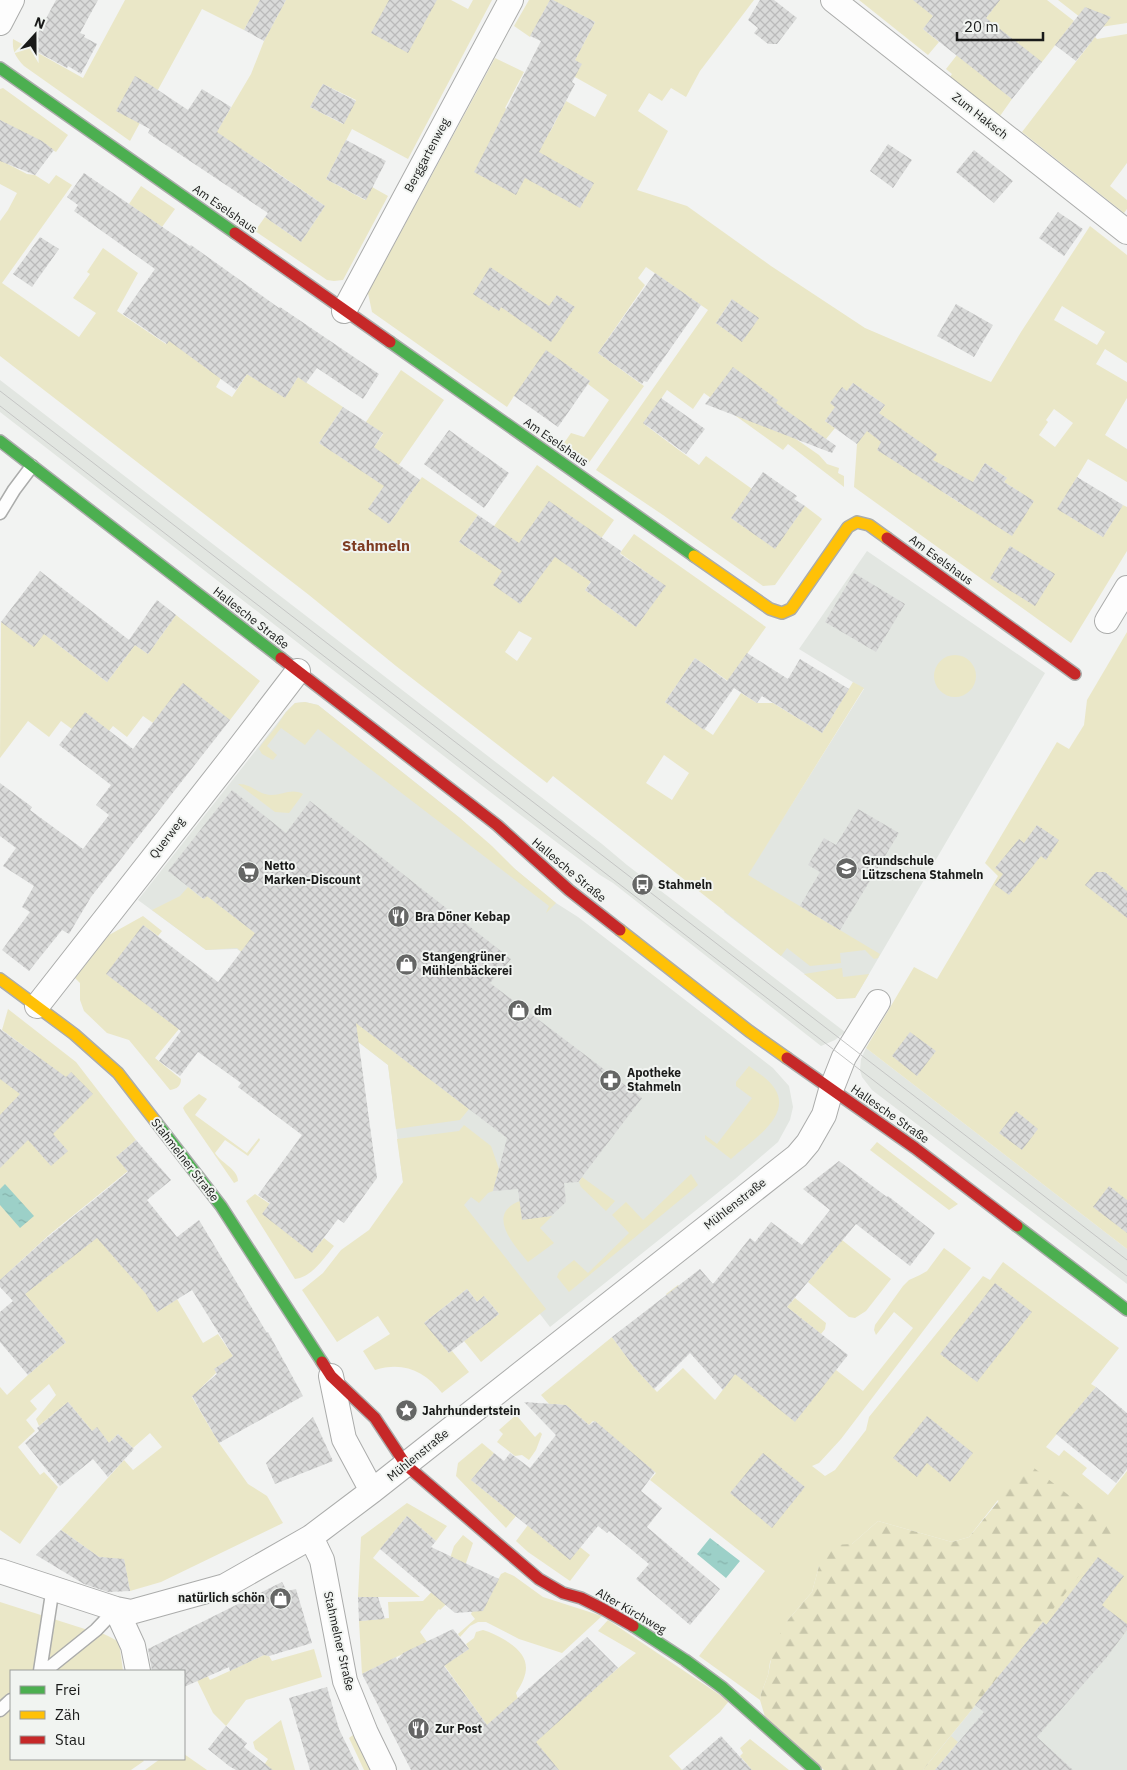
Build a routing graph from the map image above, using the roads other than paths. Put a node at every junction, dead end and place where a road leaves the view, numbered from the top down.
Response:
1 (12, 0) edge
2 (511, 0) edge
3 (833, 0) edge
4 (0, 23) edge
5 (0, 68) edge
6 (1127, 232) edge
7 (344, 310) junction
8 (0, 441) edge
9 (32, 466) junction
10 (0, 513) edge
11 (1127, 588) edge
12 (1107, 621) dead end
13 (298, 671) junction
14 (1075, 674) dead end
15 (0, 979) edge
16 (878, 1002) dead end
17 (36, 1006) junction
18 (831, 1090) junction
19 (1127, 1310) edge
20 (331, 1376) junction
21 (406, 1465) junction
22 (372, 1491) junction
23 (311, 1537) junction
24 (0, 1570) edge
25 (53, 1588) junction
26 (116, 1609) junction
27 (40, 1670) edge
28 (46, 1670) edge
29 (138, 1670) edge
30 (10, 1701) edge
31 (0, 1710) edge
32 (384, 1770) edge
33 (815, 1770) edge

1 - 4 street
2 - 7 street, Berggartenweg
3 - 6 street, Zum Haksch
5 - 7 street, Am Eselshaus
7 - 14 street, Am Eselshaus
8 - 9 street, Hallesche Straße
9 - 10 lane
9 - 13 street, Hallesche Straße
11 - 12 street
13 - 17 street, Querweg
13 - 18 street, Hallesche Straße
15 - 17 street, Stahmelner Straße
16 - 18 street, Mühlenstraße
17 - 20 street, Stahmelner Straße
18 - 19 street, Hallesche Straße
18 - 21 street, Mühlenstraße
20 - 21 street, Stahmelner Straße
20 - 22 street, Stahmelner Straße
21 - 22 street, Mühlenstraße
21 - 33 street, Alter Kirchweg
22 - 23 street, Mühlenstraße
23 - 26 street, Mühlenstraße
23 - 32 street, Stahmelner Straße
24 - 25 street, Mühlenstraße
25 - 26 street, Mühlenstraße
25 - 27 lane
26 - 28 lane
26 - 29 street
30 - 31 lane

